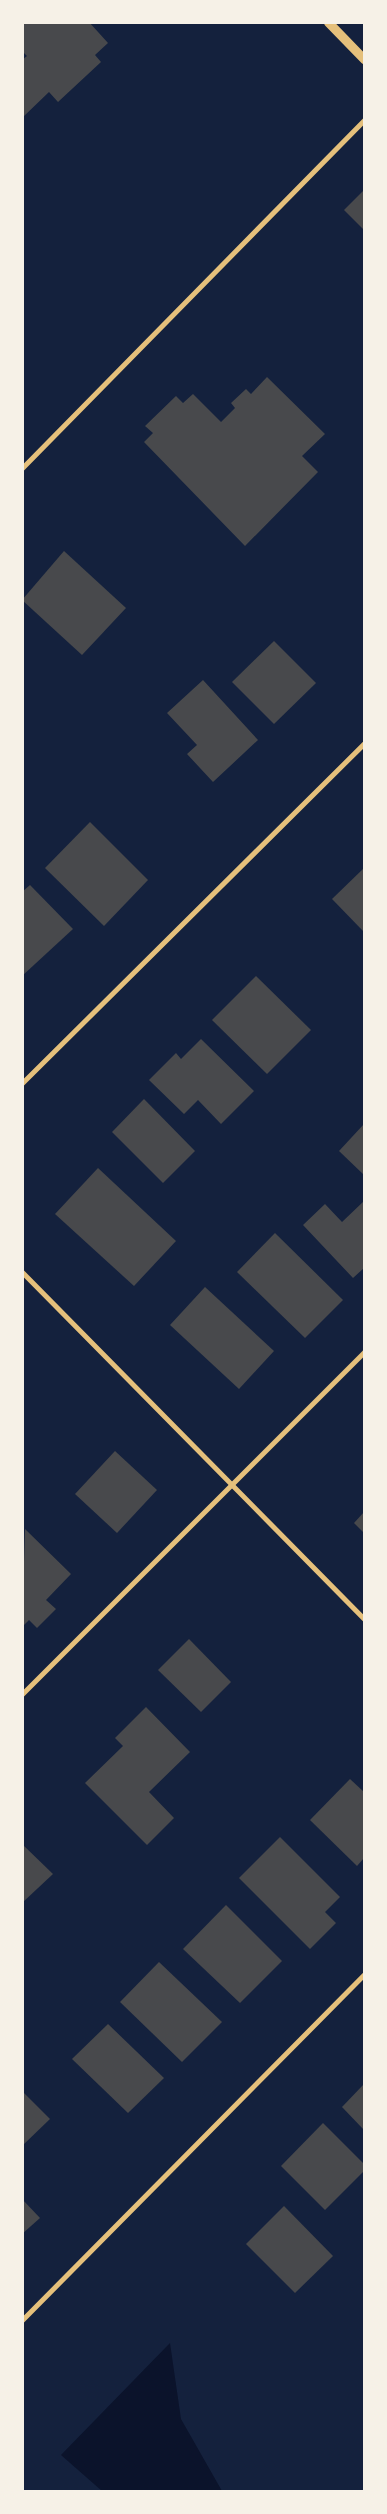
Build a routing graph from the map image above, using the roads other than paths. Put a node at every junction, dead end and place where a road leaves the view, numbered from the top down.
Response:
1 (328, 22) edge
2 (364, 59) edge
3 (364, 120) edge
4 (22, 468) edge
5 (364, 743) edge
6 (22, 1082) edge
7 (22, 1272) edge
8 (364, 1352) edge
9 (232, 1484) junction
10 (364, 1619) edge
11 (22, 1694) edge
12 (364, 1974) edge
13 (22, 2320) edge

1 - 2 street
3 - 4 street
5 - 6 street
7 - 9 street
8 - 9 street
9 - 10 street
9 - 11 street
12 - 13 street

